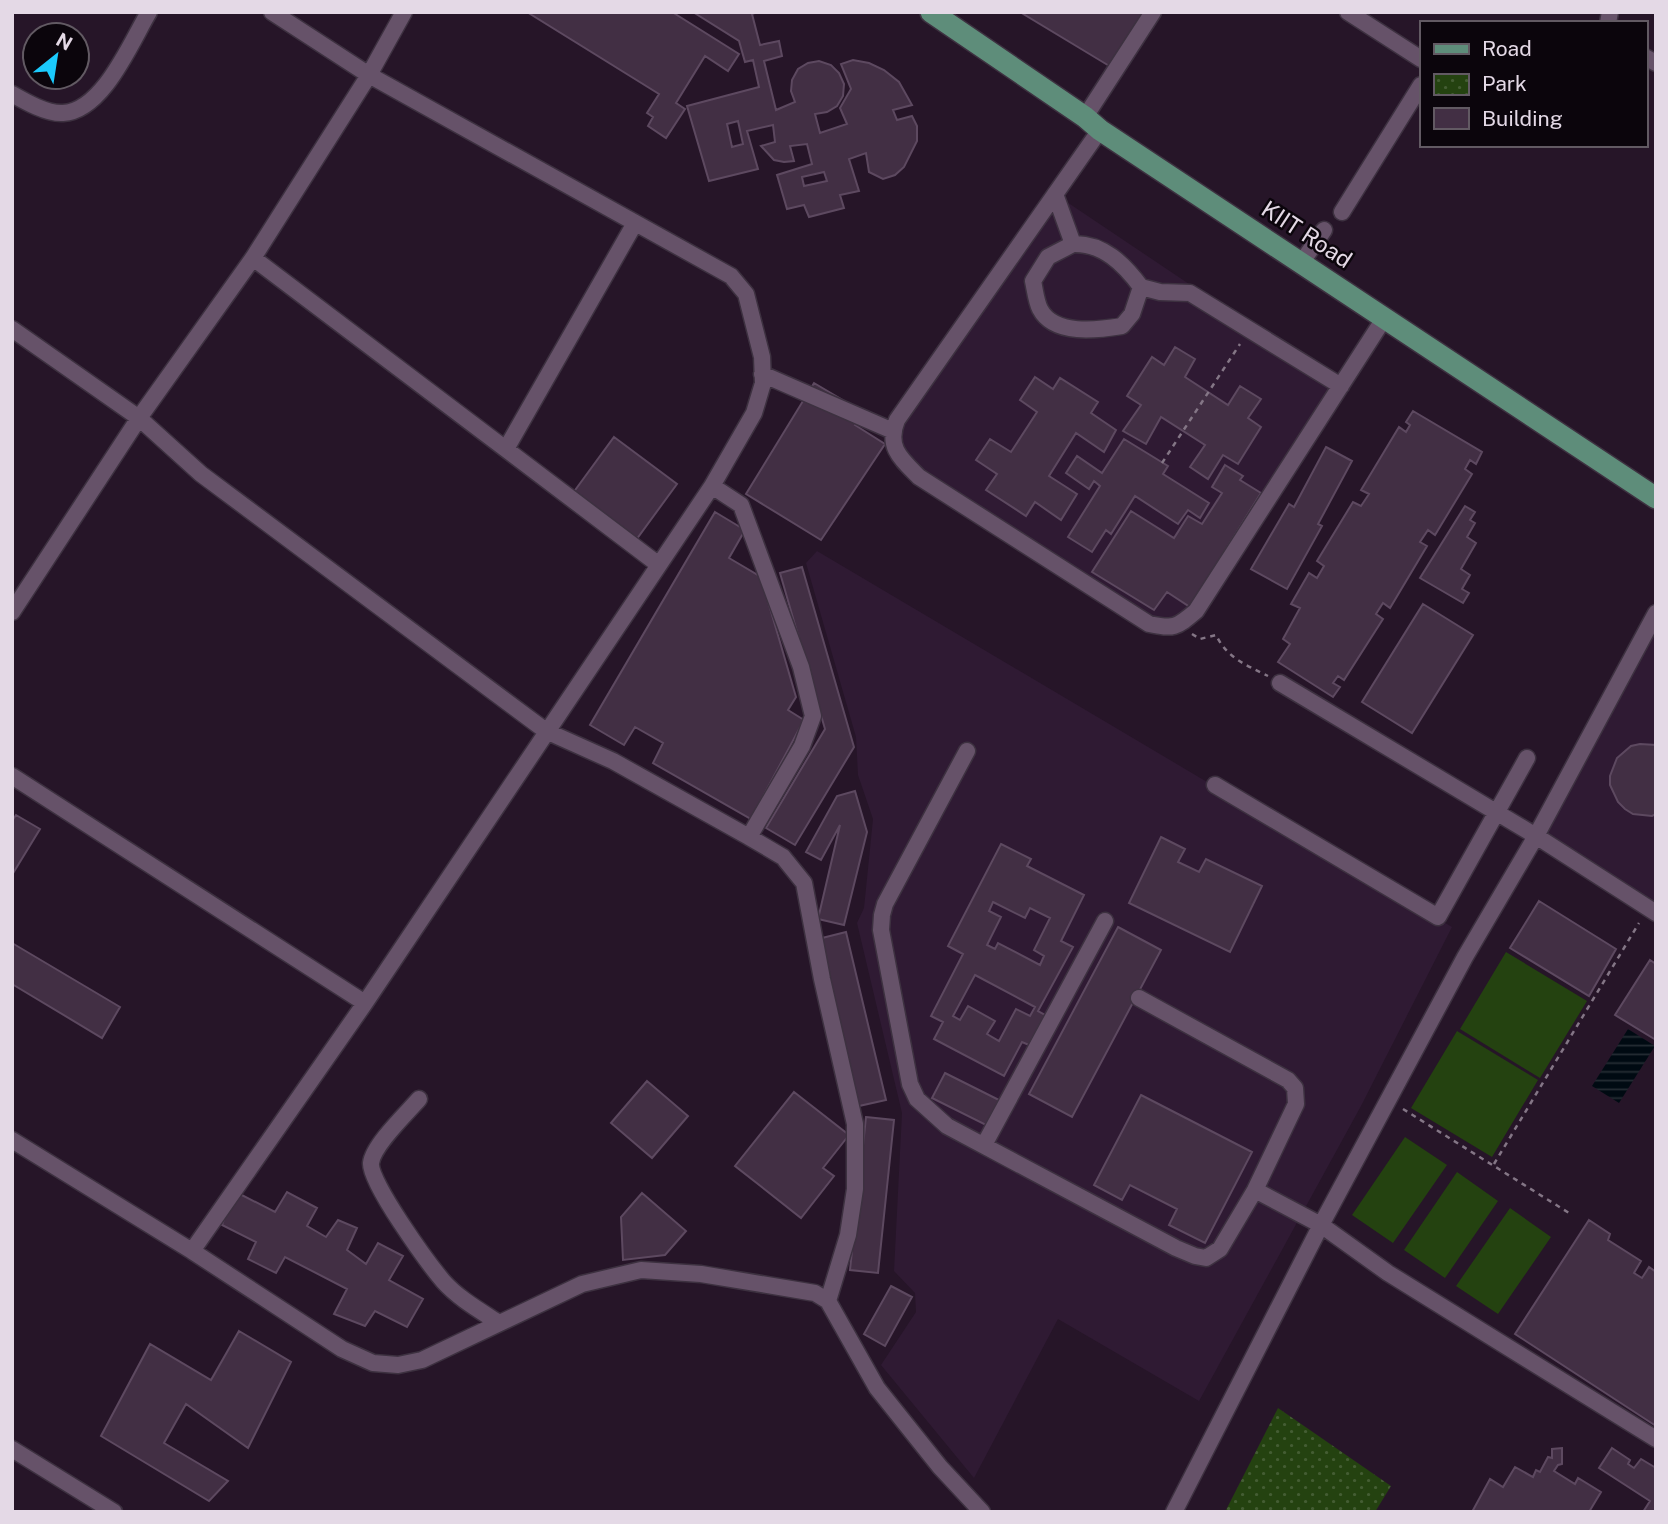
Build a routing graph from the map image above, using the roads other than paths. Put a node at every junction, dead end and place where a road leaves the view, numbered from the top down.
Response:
1 (149, 12) edge
2 (272, 12) edge
3 (404, 12) edge
4 (931, 12) edge
5 (1153, 12) edge
6 (1348, 12) edge
7 (1420, 58) edge
8 (369, 75) junction
9 (1420, 87) edge
10 (12, 94) edge
11 (1093, 123) junction
12 (1055, 194) junction
13 (1342, 212) dead end
14 (635, 223) junction
15 (1324, 230) dead end
16 (1073, 244) junction
17 (253, 258) junction
18 (1302, 262) junction
19 (1140, 287) junction
20 (1385, 317) junction
21 (12, 329) edge
22 (762, 374) junction
23 (1341, 386) junction
24 (139, 418) junction
25 (893, 431) junction
26 (506, 449) junction
27 (712, 486) junction
28 (1656, 498) edge
29 (659, 565) junction
30 (12, 612) edge
31 (1656, 613) edge
32 (1280, 683) road end
33 (546, 731) junction
34 (967, 751) dead end
35 (1527, 758) dead end
36 (12, 776) edge
37 (1214, 785) dead end
38 (1497, 813) junction
39 (749, 836) junction
40 (1536, 836) junction
41 (1652, 911) edge
42 (1105, 921) dead end
43 (1139, 998) dead end
44 (365, 1003) junction
45 (419, 1099) dead end
46 (12, 1140) edge
47 (984, 1145) junction
48 (1255, 1189) junction
49 (1321, 1225) junction
50 (192, 1251) junction
51 (828, 1301) junction
52 (499, 1322) junction
53 (1656, 1439) edge
54 (12, 1449) edge
55 (114, 1512) edge
56 (982, 1512) edge
57 (1174, 1512) edge

1 - 10 street
2 - 8 street
3 - 8 street
4 - 11 main road, KIIT Road
5 - 11 street
6 - 7 street
8 - 14 street
8 - 17 street
9 - 13 street
11 - 12 street
11 - 18 main road, KIIT Road
12 - 16 street
12 - 25 street
14 - 22 street
14 - 26 street
15 - 18 street
16 - 19 street
16 - 19 street
17 - 24 street
17 - 26 street
18 - 20 main road, KIIT Road
19 - 23 street
20 - 23 street
20 - 28 main road, KIIT Road
21 - 24 street
22 - 25 street
22 - 27 street
23 - 25 street
24 - 30 street
24 - 33 street
26 - 29 street
27 - 29 street
27 - 39 street
29 - 33 street
31 - 40 street
32 - 38 street
33 - 39 street
33 - 44 street
34 - 47 street
35 - 38 street
36 - 44 street
37 - 38 street
38 - 40 street
39 - 51 street
40 - 41 street
40 - 49 street
42 - 47 street
43 - 48 street
44 - 50 street
45 - 52 street
46 - 50 street
47 - 48 street
48 - 49 street
49 - 53 street
49 - 57 street
50 - 52 street
51 - 52 street
51 - 56 street
54 - 55 street

